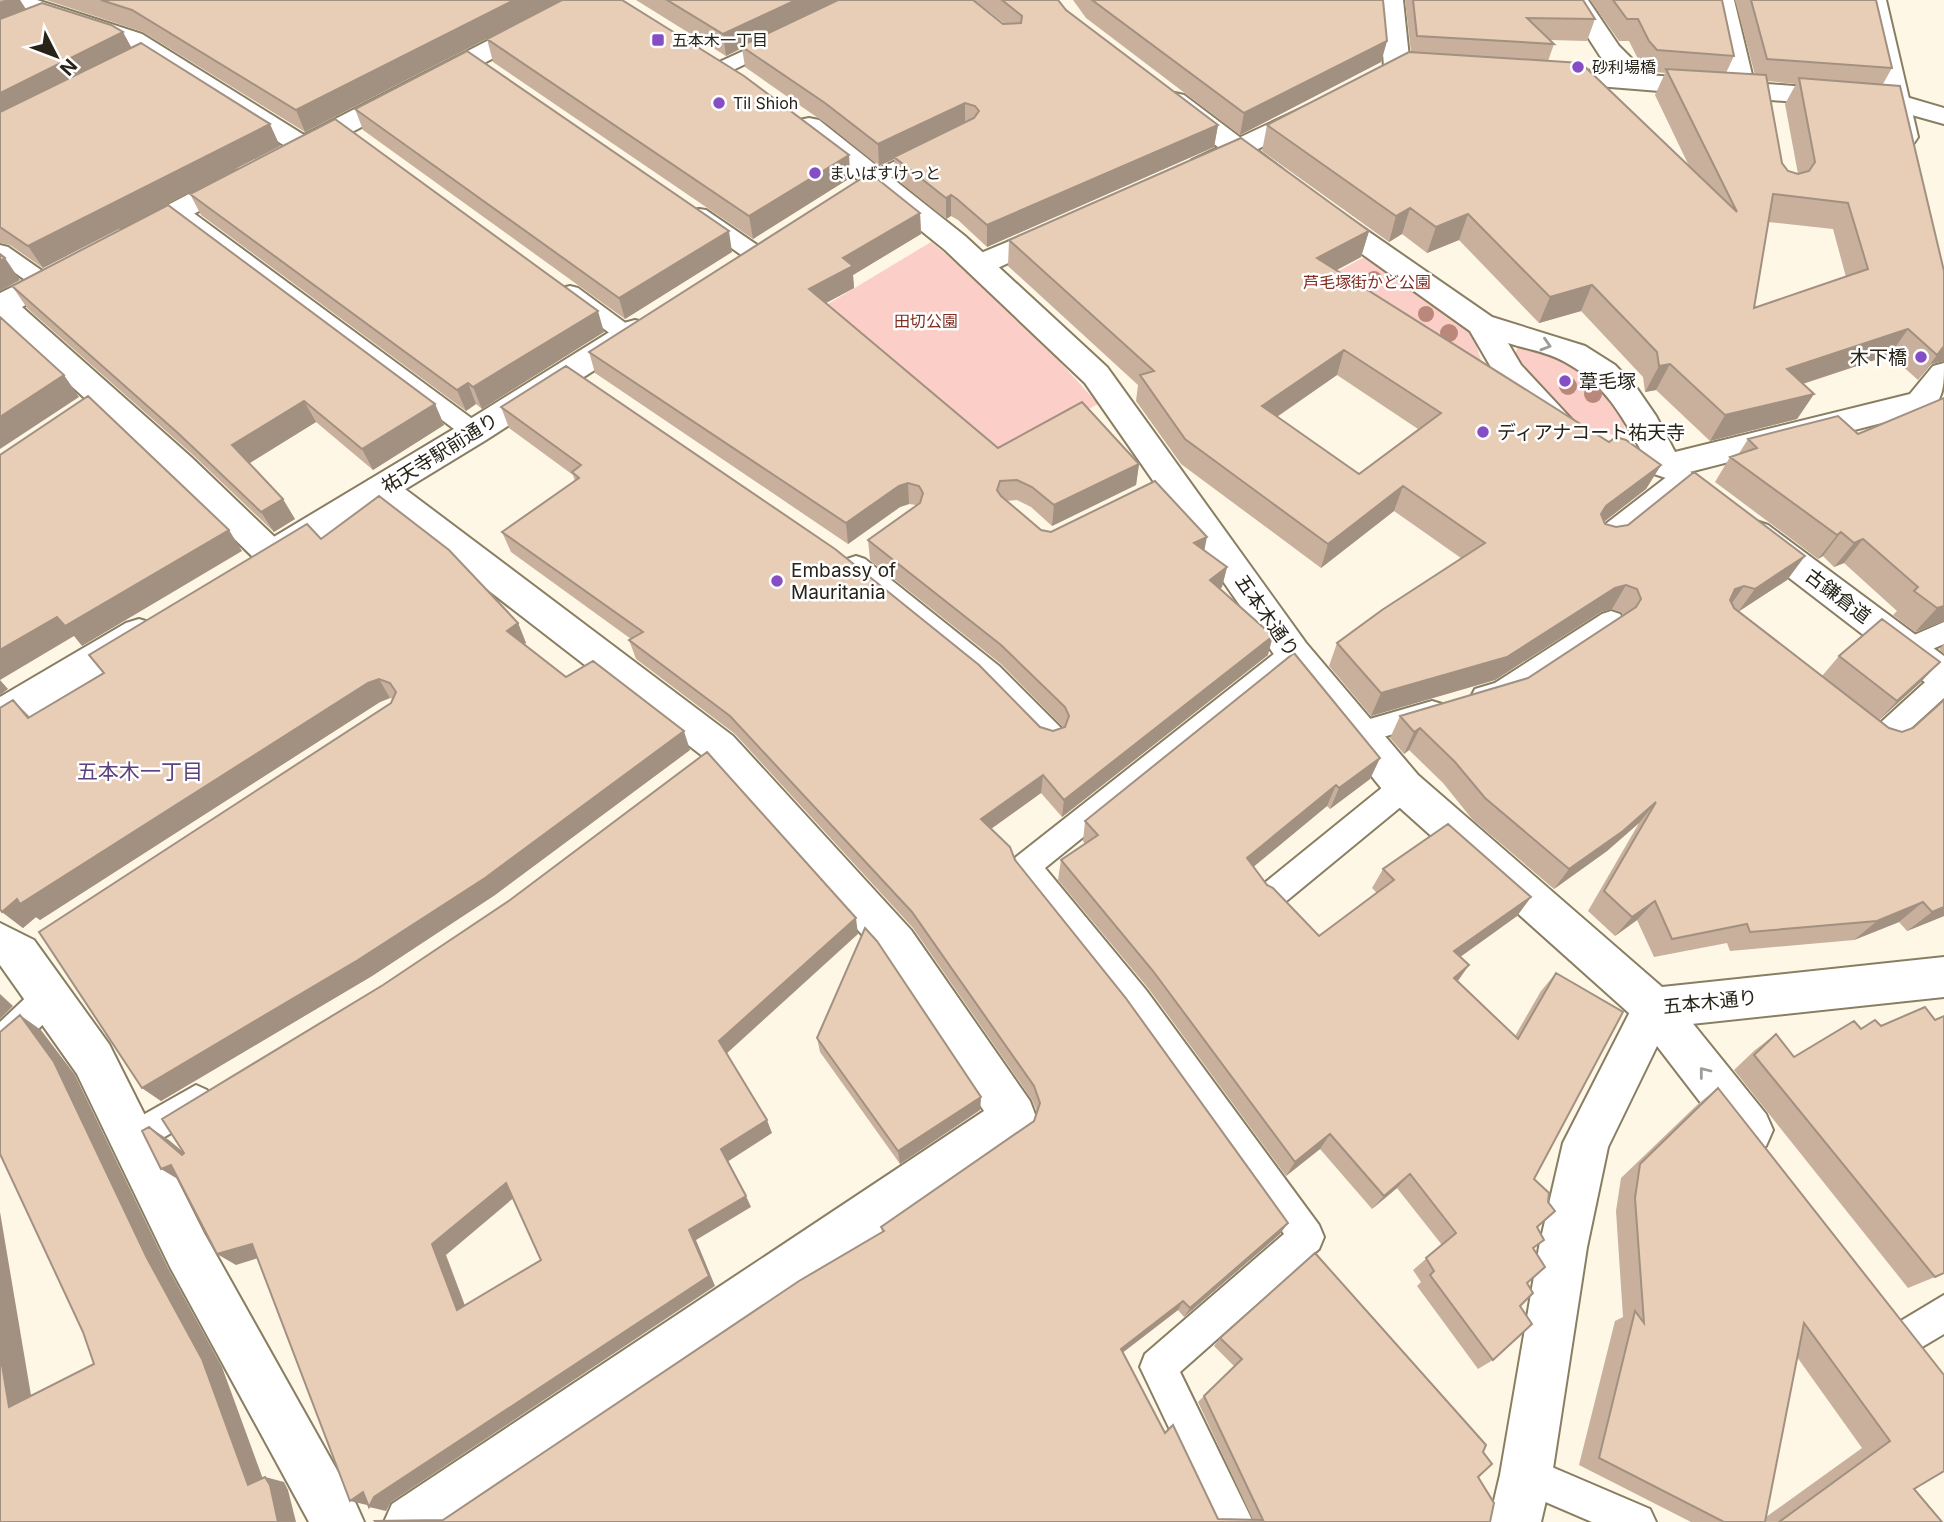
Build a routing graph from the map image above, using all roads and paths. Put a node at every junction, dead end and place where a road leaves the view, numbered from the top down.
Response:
1 (12, 0) edge
2 (586, 0) edge
3 (1391, 0) edge
4 (1576, 0) edge
5 (1722, 0) edge
6 (1874, 0) edge
7 (793, 34) edge
8 (156, 52) junction
9 (472, 59) junction
10 (132, 64) edge
11 (724, 67) edge
12 (1397, 67) junction
13 (1425, 68) edge
14 (495, 74) edge
15 (1522, 74) edge
16 (1373, 79) edge
17 (1639, 81) junction
18 (1151, 83) edge
19 (1336, 99) edge
20 (1760, 99) junction
21 (1896, 102) junction
22 (786, 110) edge
23 (1944, 116) edge
24 (943, 145) edge
25 (303, 146) junction
26 (1238, 150) junction
27 (1912, 168) edge
28 (1176, 177) edge
29 (861, 186) junction
30 (687, 207) edge
31 (177, 211) junction
32 (1078, 221) edge
33 (104, 250) edge
34 (0, 252) edge
35 (755, 253) edge
36 (80, 263) edge
37 (979, 265) junction
38 (550, 278) edge
39 (43, 282) junction
40 (1, 305) edge
41 (662, 313) edge
42 (1481, 324) junction
43 (627, 335) junction
44 (1944, 374) edge
45 (474, 432) junction
46 (1583, 439) edge
47 (1629, 455) edge
48 (1684, 479) junction
49 (381, 489) junction
50 (1736, 519) edge
51 (1603, 540) edge
52 (869, 545) edge
53 (165, 618) edge
54 (1611, 621) edge
55 (1944, 632) edge
56 (1907, 649) junction
57 (1293, 653) junction
58 (1944, 679) edge
59 (1847, 715) edge
60 (0, 716) edge
61 (1359, 733) junction
62 (1051, 736) edge
63 (1404, 787) junction
64 (1273, 894) edge
65 (20, 945) edge
66 (1944, 977) edge
67 (48, 997) junction
68 (1654, 1008) junction
69 (0, 1043) edge
70 (223, 1084) edge
71 (132, 1140) junction
72 (1774, 1161) edge
73 (1526, 1475) junction
74 (338, 1522) edge
75 (410, 1522) edge
76 (1234, 1522) edge
77 (1515, 1522) edge
78 (1637, 1522) edge

1 - 8 street
2 - 9 street
3 - 12 street
4 - 17 street
5 - 20 street
6 - 21 street
7 - 11 lane
8 - 10 lane
8 - 25 street
9 - 14 lane
9 - 25 street
12 - 13 street
12 - 16 street
15 - 17 street
17 - 20 street
18 - 26 street
19 - 26 street
20 - 21 street
21 - 23 street
21 - 27 street
22 - 29 street, 五本木通り
24 - 29 lane
25 - 31 street
26 - 28 street
26 - 42 street
29 - 37 street, 五本木通り
30 - 35 lane
31 - 33 street
31 - 45 lane
32 - 37 street
34 - 39 lane
36 - 39 street
37 - 57 street, 五本木通り
38 - 43 lane
39 - 40 street
40 - 49 street, 祐天寺駅前通り
41 - 43 street, 祐天寺駅前通り
42 - 46 street
42 -> 48 street
43 - 45 street, 祐天寺駅前通り
44 - 48 street
45 - 49 street, 祐天寺駅前通り
47 - 48 street
48 - 51 lane
49 - 75 street
50 - 56 street, 古鎌倉道
52 - 62 lane
53 - 60 street
54 - 61 lane
55 - 56 lane
56 - 58 street, 古鎌倉道
57 - 61 street, 五本木通り
57 - 76 lane
58 - 59 lane
61 - 63 street, 五本木通り
63 - 64 lane
63 - 68 street, 五本木通り
65 - 67 street
66 - 68 street, 五本木通り
67 - 69 lane
67 - 71 street
72 -> 68 street
68 - 73 street
70 - 71 lane
71 - 74 street
73 - 77 street
73 - 78 lane

